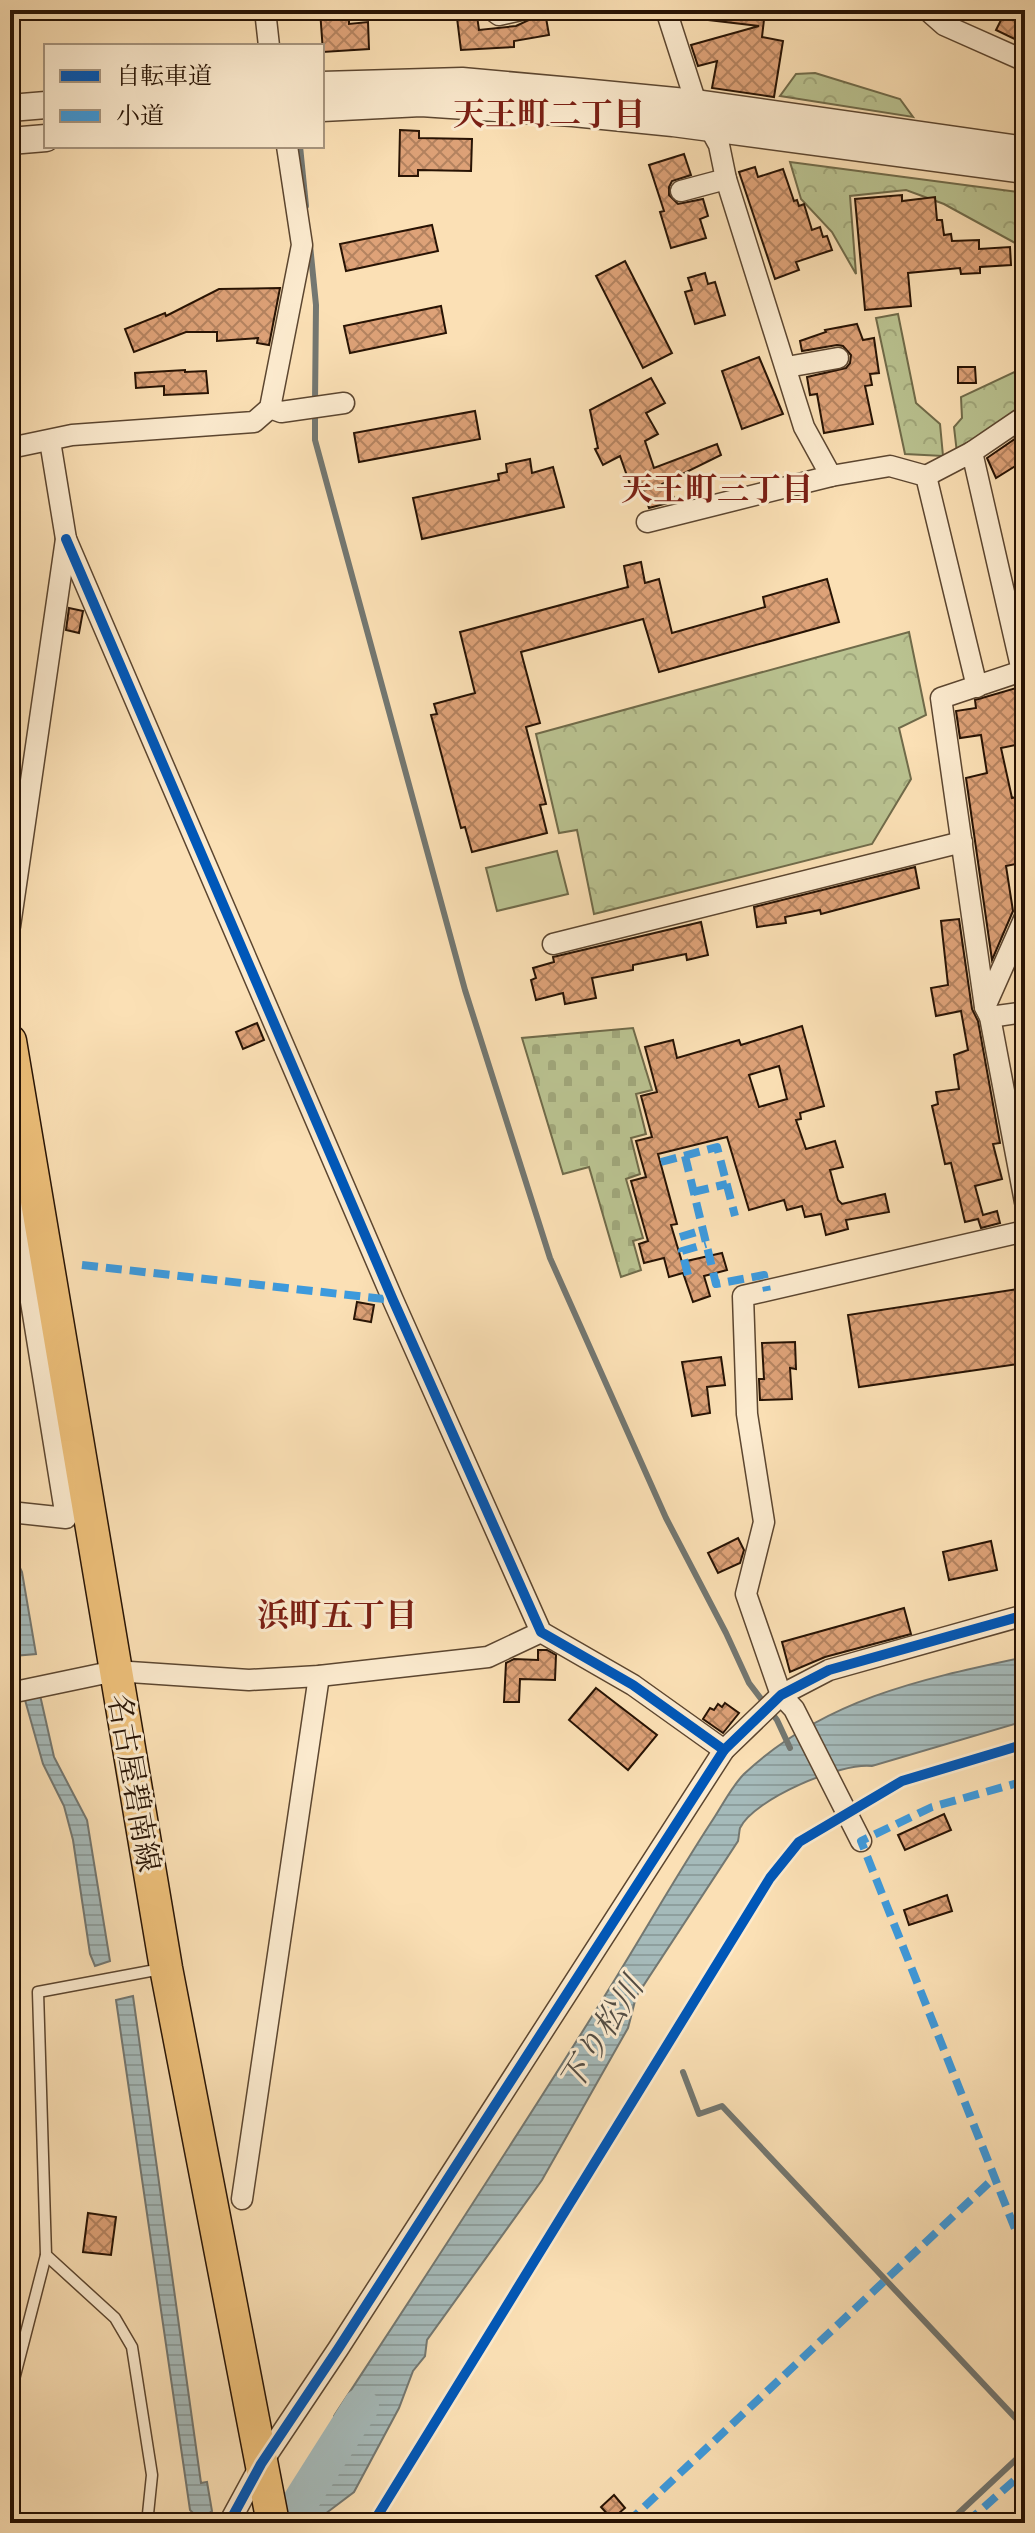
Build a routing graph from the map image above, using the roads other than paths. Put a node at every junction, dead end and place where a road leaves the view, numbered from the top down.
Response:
1 (265, 10) edge
2 (492, 10) edge
3 (521, 10) edge
4 (666, 10) edge
5 (927, 10) edge
6 (269, 44) edge
7 (1025, 61) edge
8 (324, 85) edge
9 (696, 103) junction
10 (44, 105) edge
11 (10, 108) edge
12 (324, 108) edge
13 (710, 128) junction
14 (44, 138) edge
15 (10, 141) edge
16 (287, 148) edge
17 (1025, 150) edge
18 (1025, 170) edge
19 (726, 179) junction
20 (681, 191) dead end
21 (838, 358) dead end
22 (787, 367) junction
23 (336, 404) dead end
24 (270, 408) junction
25 (1025, 416) edge
26 (50, 441) junction
27 (10, 448) edge
28 (972, 452) junction
29 (831, 476) junction
30 (926, 476) junction
31 (647, 522) dead end
32 (66, 539) junction
33 (1023, 670) edge
34 (977, 687) junction
35 (962, 842) junction
36 (1025, 917) edge
37 (10, 926) edge
38 (553, 944) dead end
39 (988, 1012) junction
40 (1025, 1012) edge
41 (10, 1041) edge
42 (10, 1172) edge
43 (1025, 1202) edge
44 (1025, 1231) edge
45 (10, 1512) edge
46 (1025, 1615) edge
47 (541, 1632) junction
48 (115, 1671) junction
49 (319, 1676) junction
50 (10, 1693) edge
51 (784, 1701) junction
52 (724, 1750) junction
53 (861, 1841) dead end
54 (166, 1968) junction
55 (242, 2199) dead end
56 (46, 2255) junction
57 (10, 2395) edge
58 (264, 2478) junction
59 (144, 2523) edge
60 (229, 2523) edge
61 (273, 2523) edge

1 - 6 street
2 - 3 street
4 - 9 street
5 - 7 street
8 - 9 street
9 - 13 street
9 - 17 street
10 - 11 street
12 - 13 street
13 - 18 street
13 - 19 street
14 - 15 street
16 - 24 street
19 - 20 street
19 - 22 street
21 - 22 street
22 - 29 street
23 - 24 street
24 - 26 street
25 - 28 street
26 - 27 street
26 - 32 street
28 - 30 street
28 - 33 street
29 - 30 street
29 - 31 street
30 - 34 street
32 - 37 street
32 - 47 street
33 - 34 street
34 - 35 street
35 - 38 street
35 - 39 street
36 - 39 street
39 - 40 street
39 - 43 street
41 - 48 main road, 名古屋碧南線
42 - 45 street
44 - 51 street
46 - 51 street
47 - 49 street
47 - 52 street
48 - 49 street
48 - 50 street
48 - 54 main road, 名古屋碧南線
49 - 55 street
51 - 52 street
51 - 53 street
52 - 58 street
54 - 56 lane
54 - 58 main road, 名古屋碧南線
56 - 57 lane
56 - 59 lane
58 - 60 street
58 - 61 main road, 名古屋碧南線

